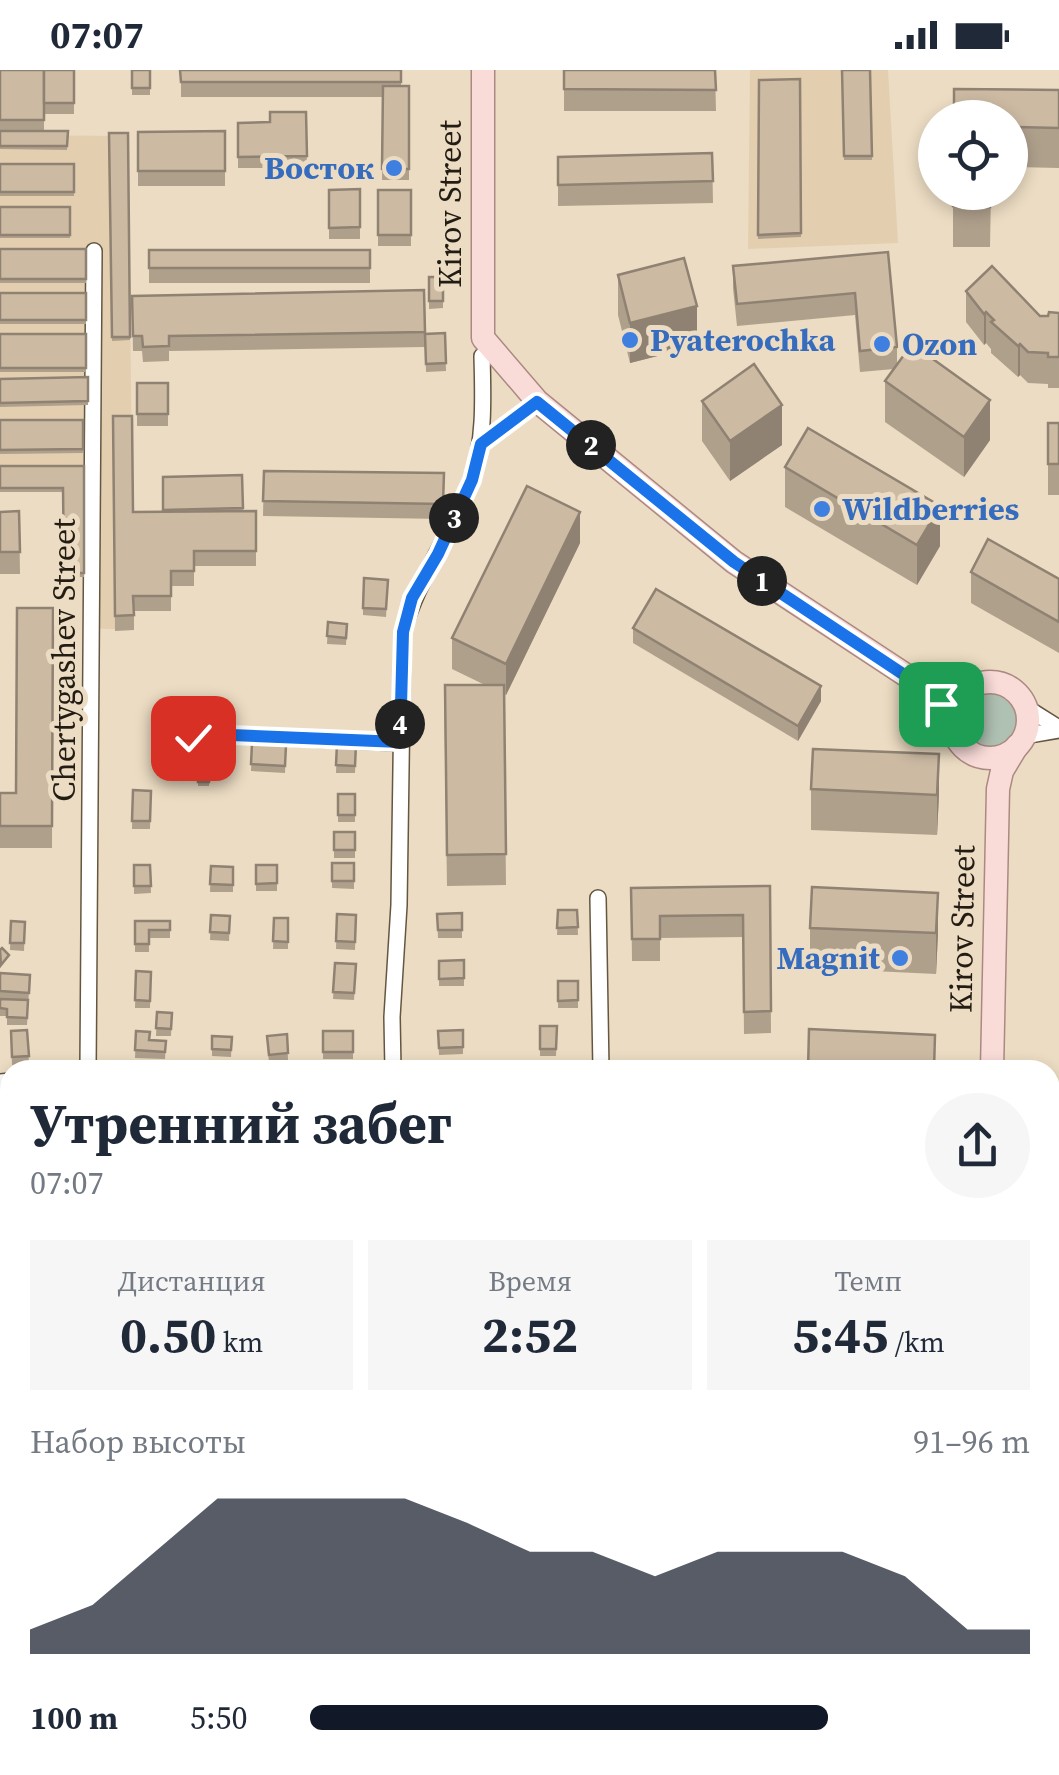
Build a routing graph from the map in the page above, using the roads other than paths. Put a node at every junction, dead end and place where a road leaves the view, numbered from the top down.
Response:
1 (483, 70) edge
2 (94, 251) dead end
3 (482, 347) junction
4 (537, 402) junction
5 (481, 444) junction
6 (927, 690) junction
7 (966, 690) junction
8 (1027, 708) junction
9 (952, 722) junction
10 (1059, 729) edge
11 (193, 738) dead end
12 (1021, 741) junction
13 (400, 742) junction
14 (980, 756) junction
15 (998, 789) junction
16 (598, 898) dead end
17 (88, 1060) edge
18 (393, 1060) edge
19 (601, 1060) edge
20 (992, 1060) edge

1 - 3 main road, Kirov Street
2 - 17 street, Chertygashev Street
3 - 4 main road
3 - 5 street
4 - 5 street
4 - 6 main road
5 - 13 street
6 - 7 main road
6 - 9 main road
7 - 8 main road
7 - 9 main road
8 - 10 street
8 - 12 main road
9 - 14 main road
10 - 12 street
11 - 13 street
12 - 14 main road
12 - 15 main road
13 - 18 street
14 - 15 main road
15 - 20 main road, Kirov Street
16 - 19 street

